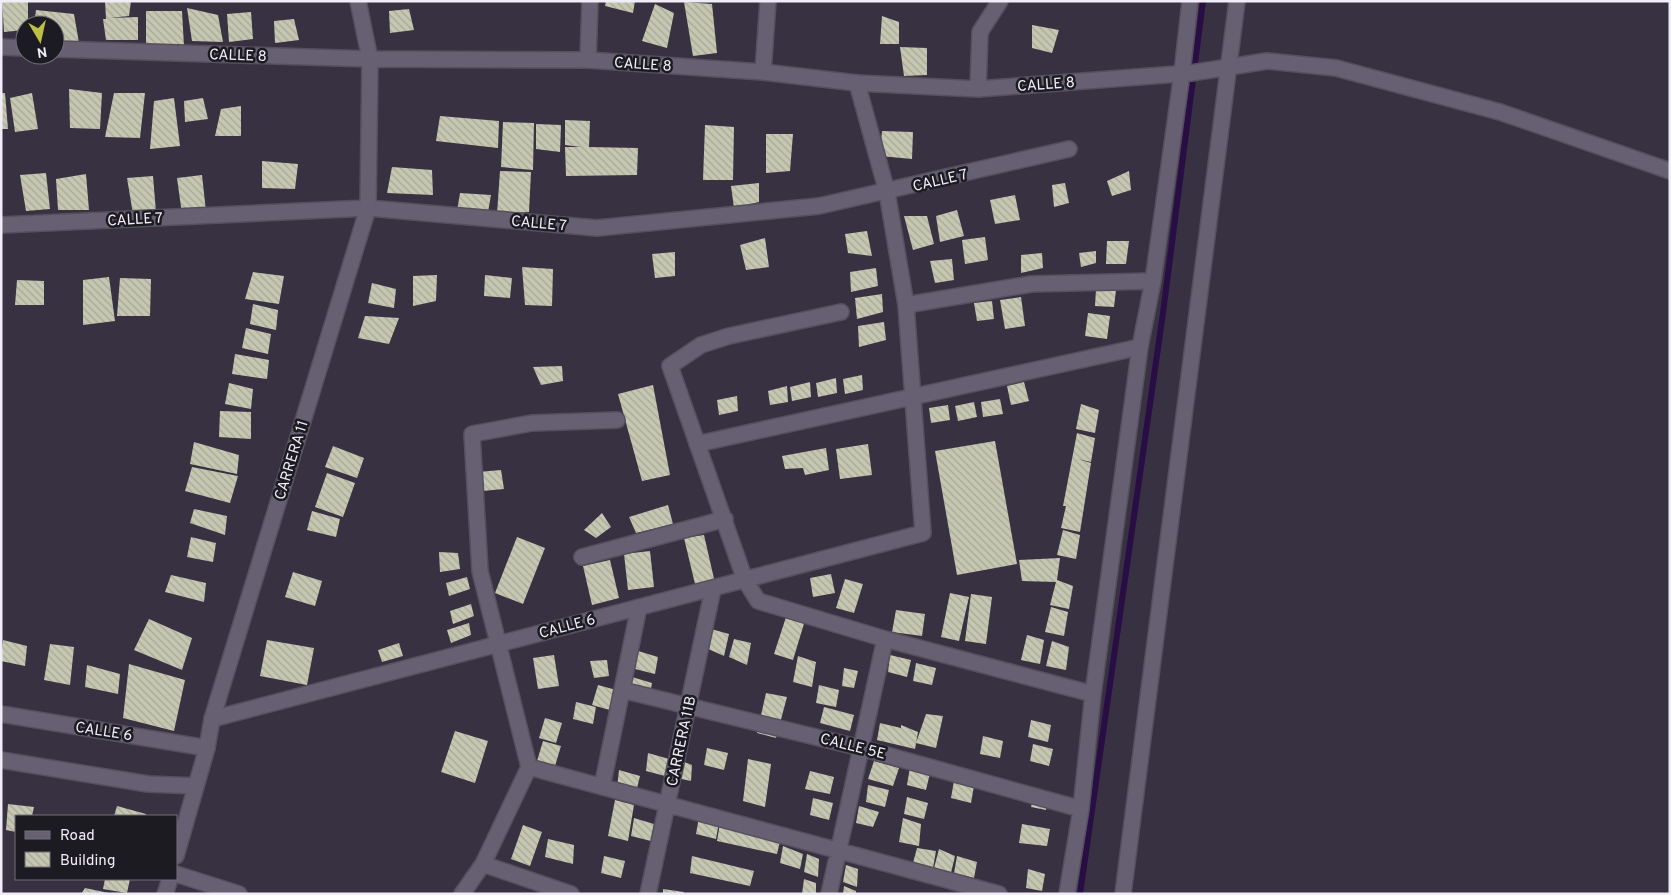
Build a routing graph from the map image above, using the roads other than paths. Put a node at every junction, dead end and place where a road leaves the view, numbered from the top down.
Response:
1 (358, 1) edge
2 (590, 1) edge
3 (768, 1) edge
4 (1000, 1) edge
5 (1190, 1) edge
6 (1237, 1) edge
7 (1, 47) edge
8 (15, 48) edge
9 (65, 49) edge
10 (370, 59) junction
11 (588, 60) junction
12 (1223, 67) junction
13 (762, 72) junction
14 (1186, 73) junction
15 (857, 83) junction
16 (978, 89) junction
17 (1070, 149) dead end
18 (1670, 171) edge
19 (887, 192) junction
20 (368, 208) junction
21 (1, 225) edge
22 (1153, 280) junction
23 (906, 305) junction
24 (841, 312) dead end
25 (1140, 347) junction
26 (914, 397) junction
27 (617, 420) dead end
28 (697, 444) junction
29 (725, 518) junction
30 (582, 557) dead end
31 (745, 580) junction
32 (713, 589) junction
33 (640, 607) junction
34 (885, 639) junction
35 (499, 644) junction
36 (622, 690) junction
37 (1093, 694) junction
38 (688, 706) junction
39 (1, 714) edge
40 (212, 719) junction
41 (207, 748) junction
42 (862, 748) junction
43 (1, 760) edge
44 (529, 767) junction
45 (196, 786) junction
46 (602, 787) junction
47 (667, 804) junction
48 (1081, 809) junction
49 (178, 849) edge
50 (838, 851) junction
51 (483, 864) junction
52 (178, 875) edge
53 (170, 880) edge
54 (165, 894) edge
55 (239, 894) edge
56 (462, 894) edge
57 (571, 894) edge
58 (648, 894) edge
59 (829, 894) edge
60 (999, 894) edge
61 (1067, 894) edge
62 (1123, 894) edge

1 - 10 street, CARRERA 11
2 - 11 street
3 - 13 street
4 - 16 street
5 - 14 street
6 - 12 street
7 - 8 street
9 - 10 street, CALLE 8
10 - 11 street, CALLE 8
10 - 20 street, CARRERA 11
11 - 13 street, CALLE 8
12 - 14 street, CALLE 8
12 - 18 street, CALLE 8
12 - 62 street
13 - 15 street, CALLE 8
14 - 16 street, CALLE 8
14 - 22 street
15 - 16 street, CALLE 8
15 - 19 street
17 - 19 street, CALLE 7
19 - 20 street, CALLE 7
19 - 23 street
20 - 21 street, CALLE 7
20 - 40 street, CARRERA 11
22 - 23 street
22 - 25 street
23 - 26 street
24 - 28 street
25 - 26 street
25 - 37 street
26 - 28 street
26 - 31 street, CALLE 6
27 - 35 street
28 - 29 street
29 - 30 street
29 - 31 street
31 - 32 street, CALLE 6
31 - 34 street
32 - 33 street, CALLE 6
32 - 38 street, CARRERA 11B
33 - 35 street, CALLE 6
33 - 36 street
34 - 37 street
34 - 42 street
35 - 40 street, CALLE 6
35 - 44 street
36 - 38 street, CALLE 5E
36 - 46 street
37 - 48 street
38 - 42 street, CALLE 5E
38 - 47 street, CARRERA 11B
39 - 41 street, CALLE 6
40 - 41 street, CARRERA 11
41 - 45 street, CARRERA 11
42 - 48 street, CALLE 5E
42 - 50 street
43 - 45 street
44 - 46 street
44 - 51 street
45 - 49 street, CARRERA 11
46 - 47 street
47 - 50 street
47 - 58 street, CARRERA 11B
48 - 61 street
50 - 59 street
50 - 60 street
51 - 56 street
51 - 57 street
52 - 55 street
53 - 54 street

